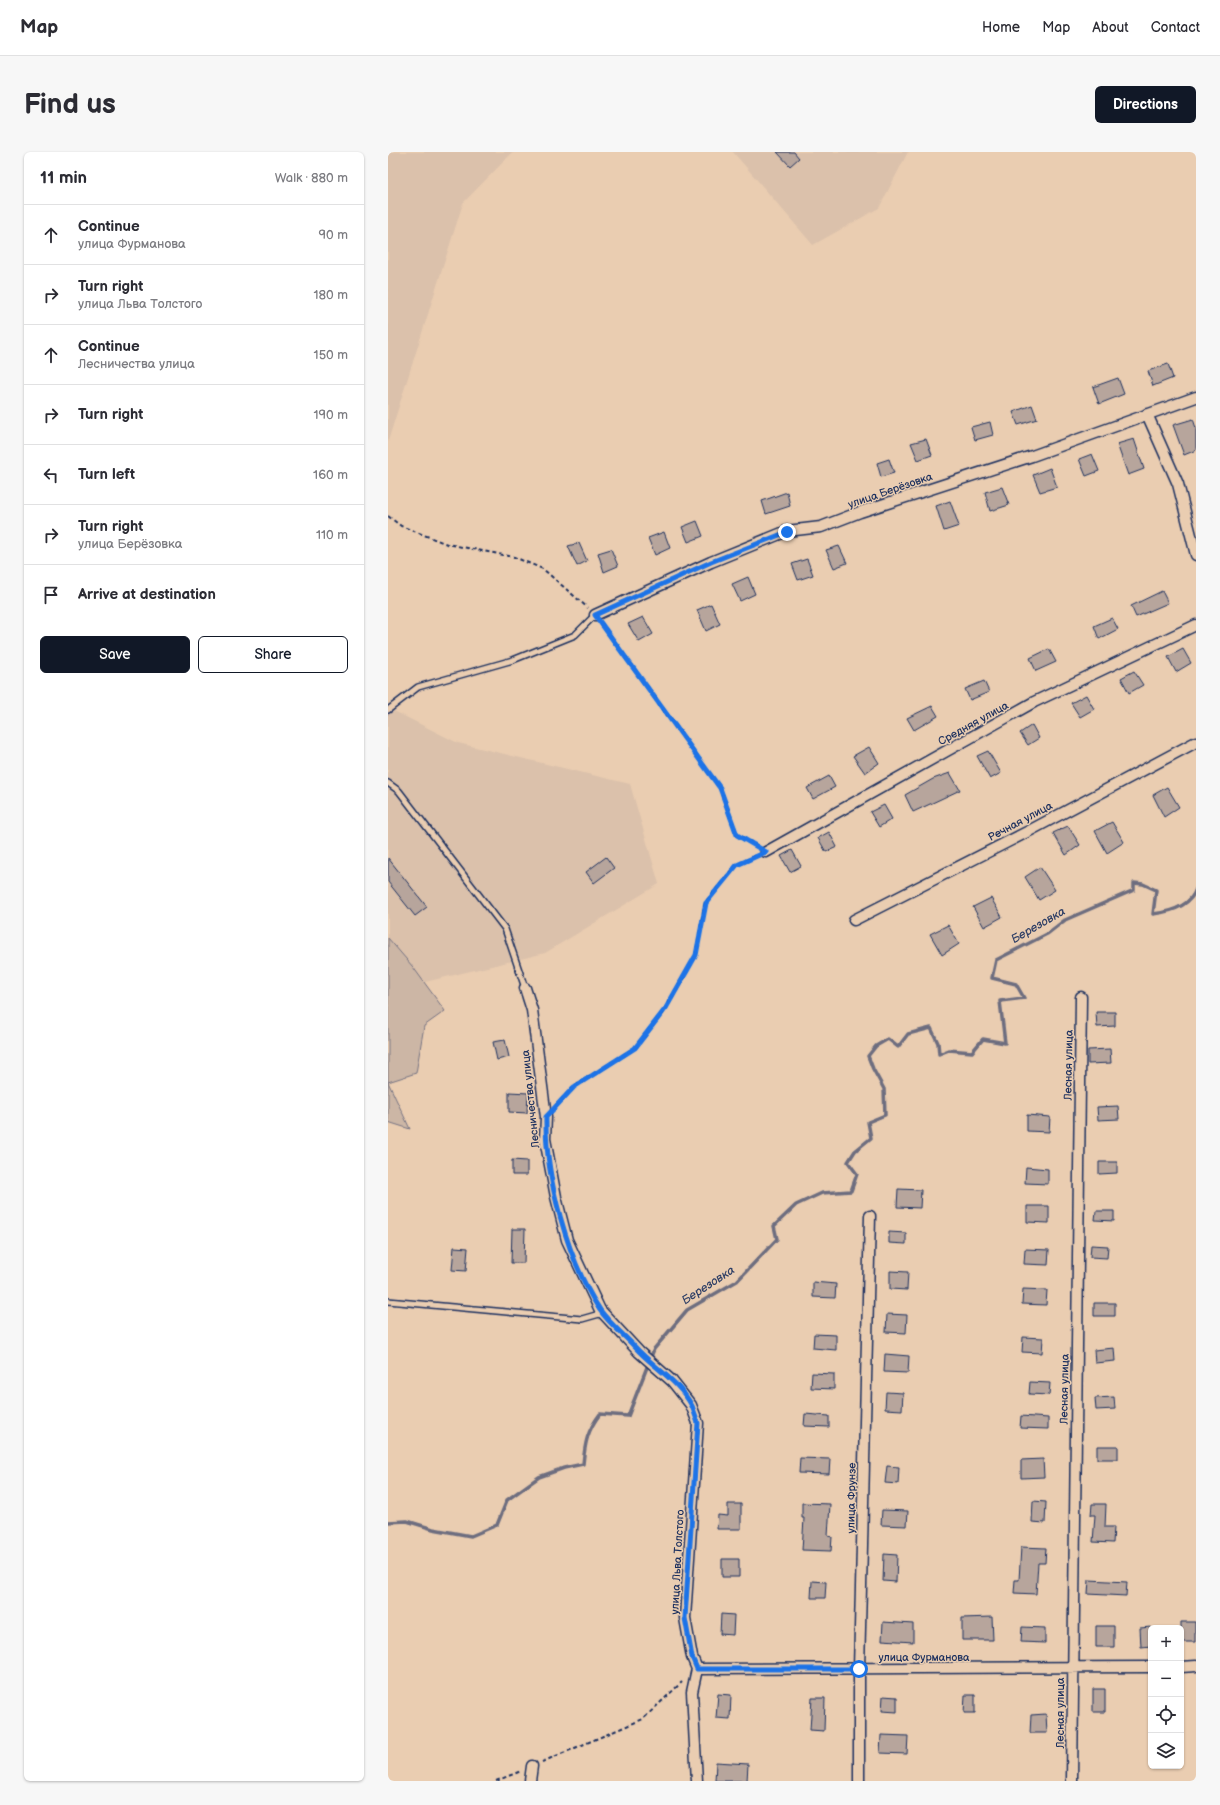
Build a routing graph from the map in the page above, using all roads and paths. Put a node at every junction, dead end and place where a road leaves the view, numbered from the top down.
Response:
1 (1196, 397) edge
2 (1147, 414) junction
3 (388, 516) edge
4 (1196, 555) edge
5 (595, 615) junction
6 (1196, 625) edge
7 (388, 710) edge
8 (1196, 742) edge
9 (388, 783) edge
10 (766, 852) junction
11 (854, 920) dead end
12 (525, 988) joint
13 (1081, 996) dead end
14 (546, 1117) junction
15 (870, 1216) dead end
16 (388, 1301) edge
17 (603, 1313) junction
18 (639, 1352) joint
19 (1184, 1666) edge
20 (1196, 1666) edge
21 (1148, 1667) edge
22 (1072, 1668) junction
23 (697, 1669) junction
24 (859, 1669) junction
25 (532, 1766) junction
26 (496, 1781) edge
27 (530, 1781) edge
28 (697, 1781) edge
29 (859, 1781) edge
30 (1072, 1781) edge

1 - 2 street, улица Берёзовка
2 - 4 street
2 - 5 street, улица Берёзовка
3 - 5 path
5 - 7 lane
5 - 10 path
6 - 10 street, Средняя улица
8 - 11 street, Речная улица
9 - 12 lane
10 - 14 path
12 - 14 street, Лесничества улица
13 - 22 street, Лесная улица
14 - 17 street, Лесничества улица
15 - 24 street, улица Фрунзе
16 - 17 lane
17 - 18 street, Лесничества улица
18 - 23 street, улица Льва Толстого
19 - 20 street
21 - 22 street, улица Фурманова
22 - 24 street, улица Фурманова
22 - 30 street, Лесная улица
23 - 24 street, улица Фурманова
23 - 25 path
23 - 28 street
24 - 29 street, улица Фрунзе
25 - 26 path
25 - 27 street

